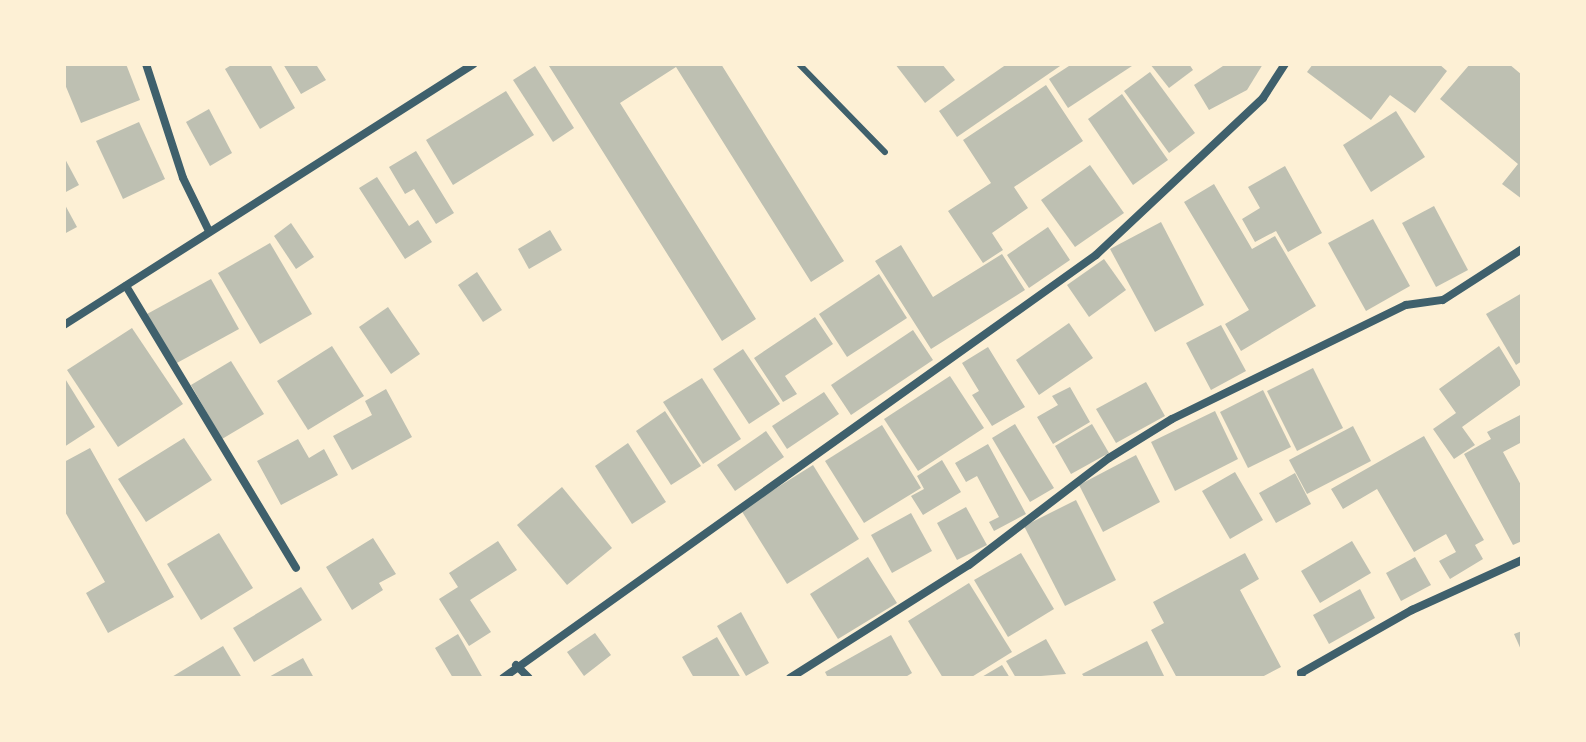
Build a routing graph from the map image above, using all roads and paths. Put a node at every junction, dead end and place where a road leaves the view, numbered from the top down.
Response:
1 (146, 64) edge
2 (473, 64) edge
3 (799, 64) edge
4 (1285, 64) edge
5 (885, 152) dead end
6 (209, 231) junction
7 (1522, 249) edge
8 (126, 286) junction
9 (64, 325) edge
10 (1522, 560) edge
11 (296, 568) dead end
12 (516, 665) junction
13 (503, 678) edge
14 (529, 678) edge
15 (790, 678) edge
16 (1302, 678) edge

1 - 6 street
2 - 6 street
3 - 5 lane
4 - 12 street
6 - 8 street
7 - 15 street
8 - 9 street
8 - 11 street
10 - 16 street
12 - 13 street
12 - 14 street

